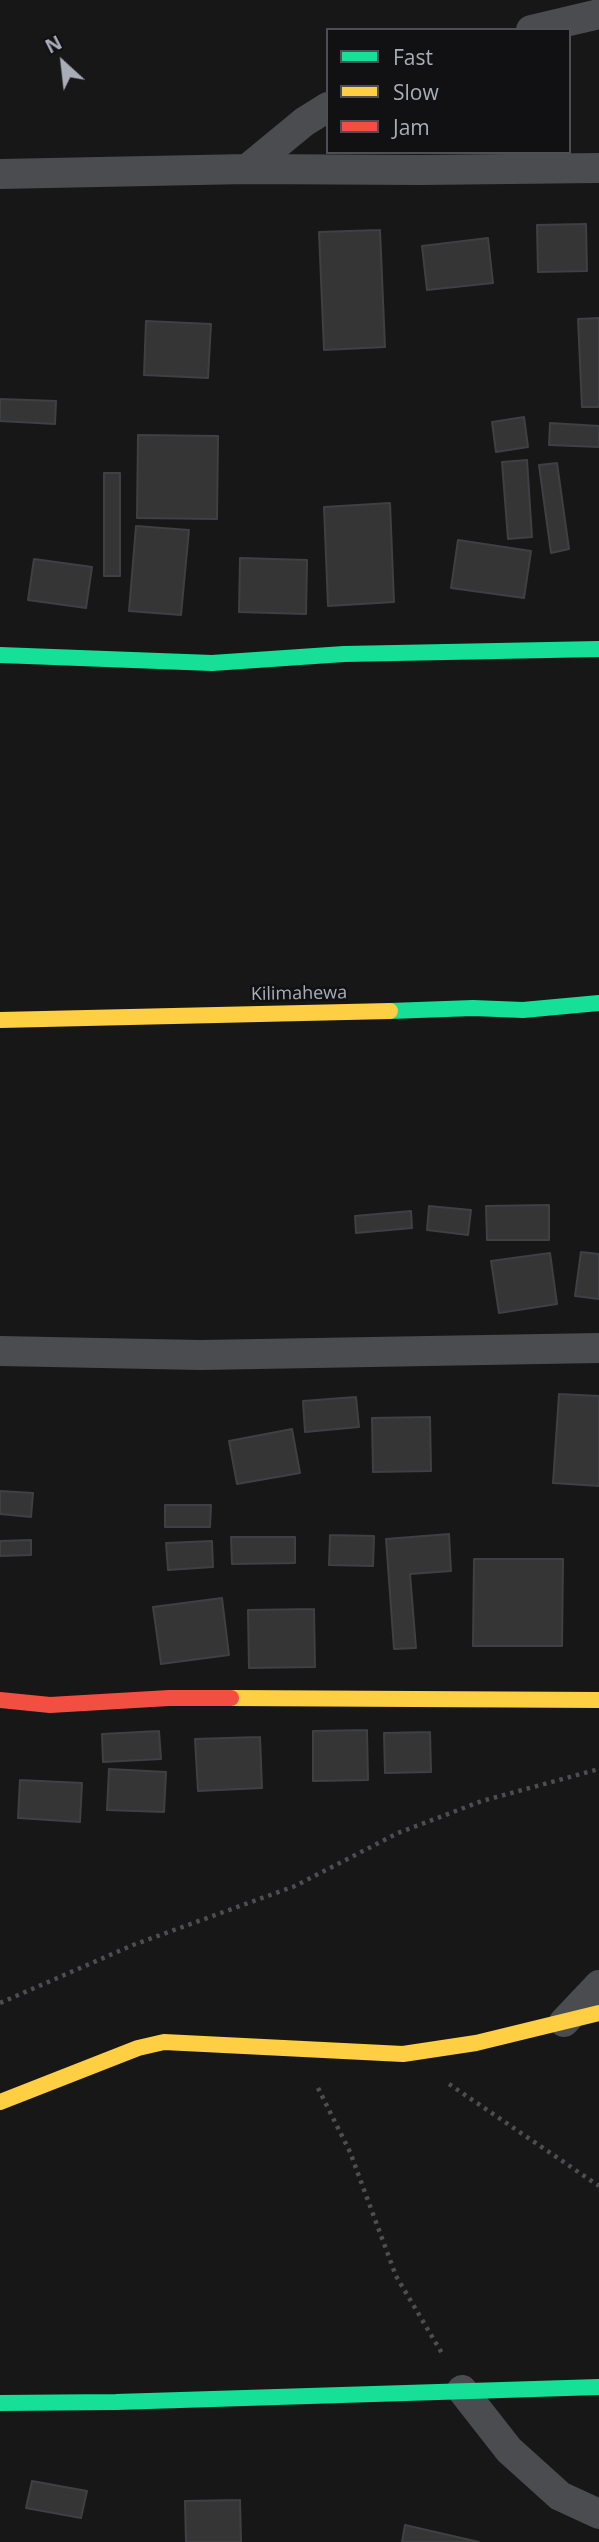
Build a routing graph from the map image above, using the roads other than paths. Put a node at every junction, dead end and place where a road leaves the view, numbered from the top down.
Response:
1 (599, 14) edge
2 (540, 28) edge
3 (326, 108) edge
4 (599, 168) edge
5 (247, 169) junction
6 (0, 174) edge
7 (599, 649) edge
8 (0, 655) edge
9 (599, 1003) edge
10 (0, 1020) edge
11 (599, 1348) edge
12 (0, 1351) edge
13 (0, 1700) edge
14 (599, 1700) edge
15 (599, 1984) edge
16 (599, 2013) edge
17 (564, 2022) junction
18 (0, 2102) edge
19 (599, 2387) edge
20 (462, 2390) junction
21 (0, 2403) edge
22 (599, 2514) edge

1 - 2 street
3 - 5 street
4 - 5 street
5 - 6 street
7 - 8 street
9 - 10 street, Kilimahewa
11 - 12 street
13 - 14 street
15 - 17 street
16 - 17 street
17 - 18 street
19 - 20 street
20 - 21 street
20 - 22 street

